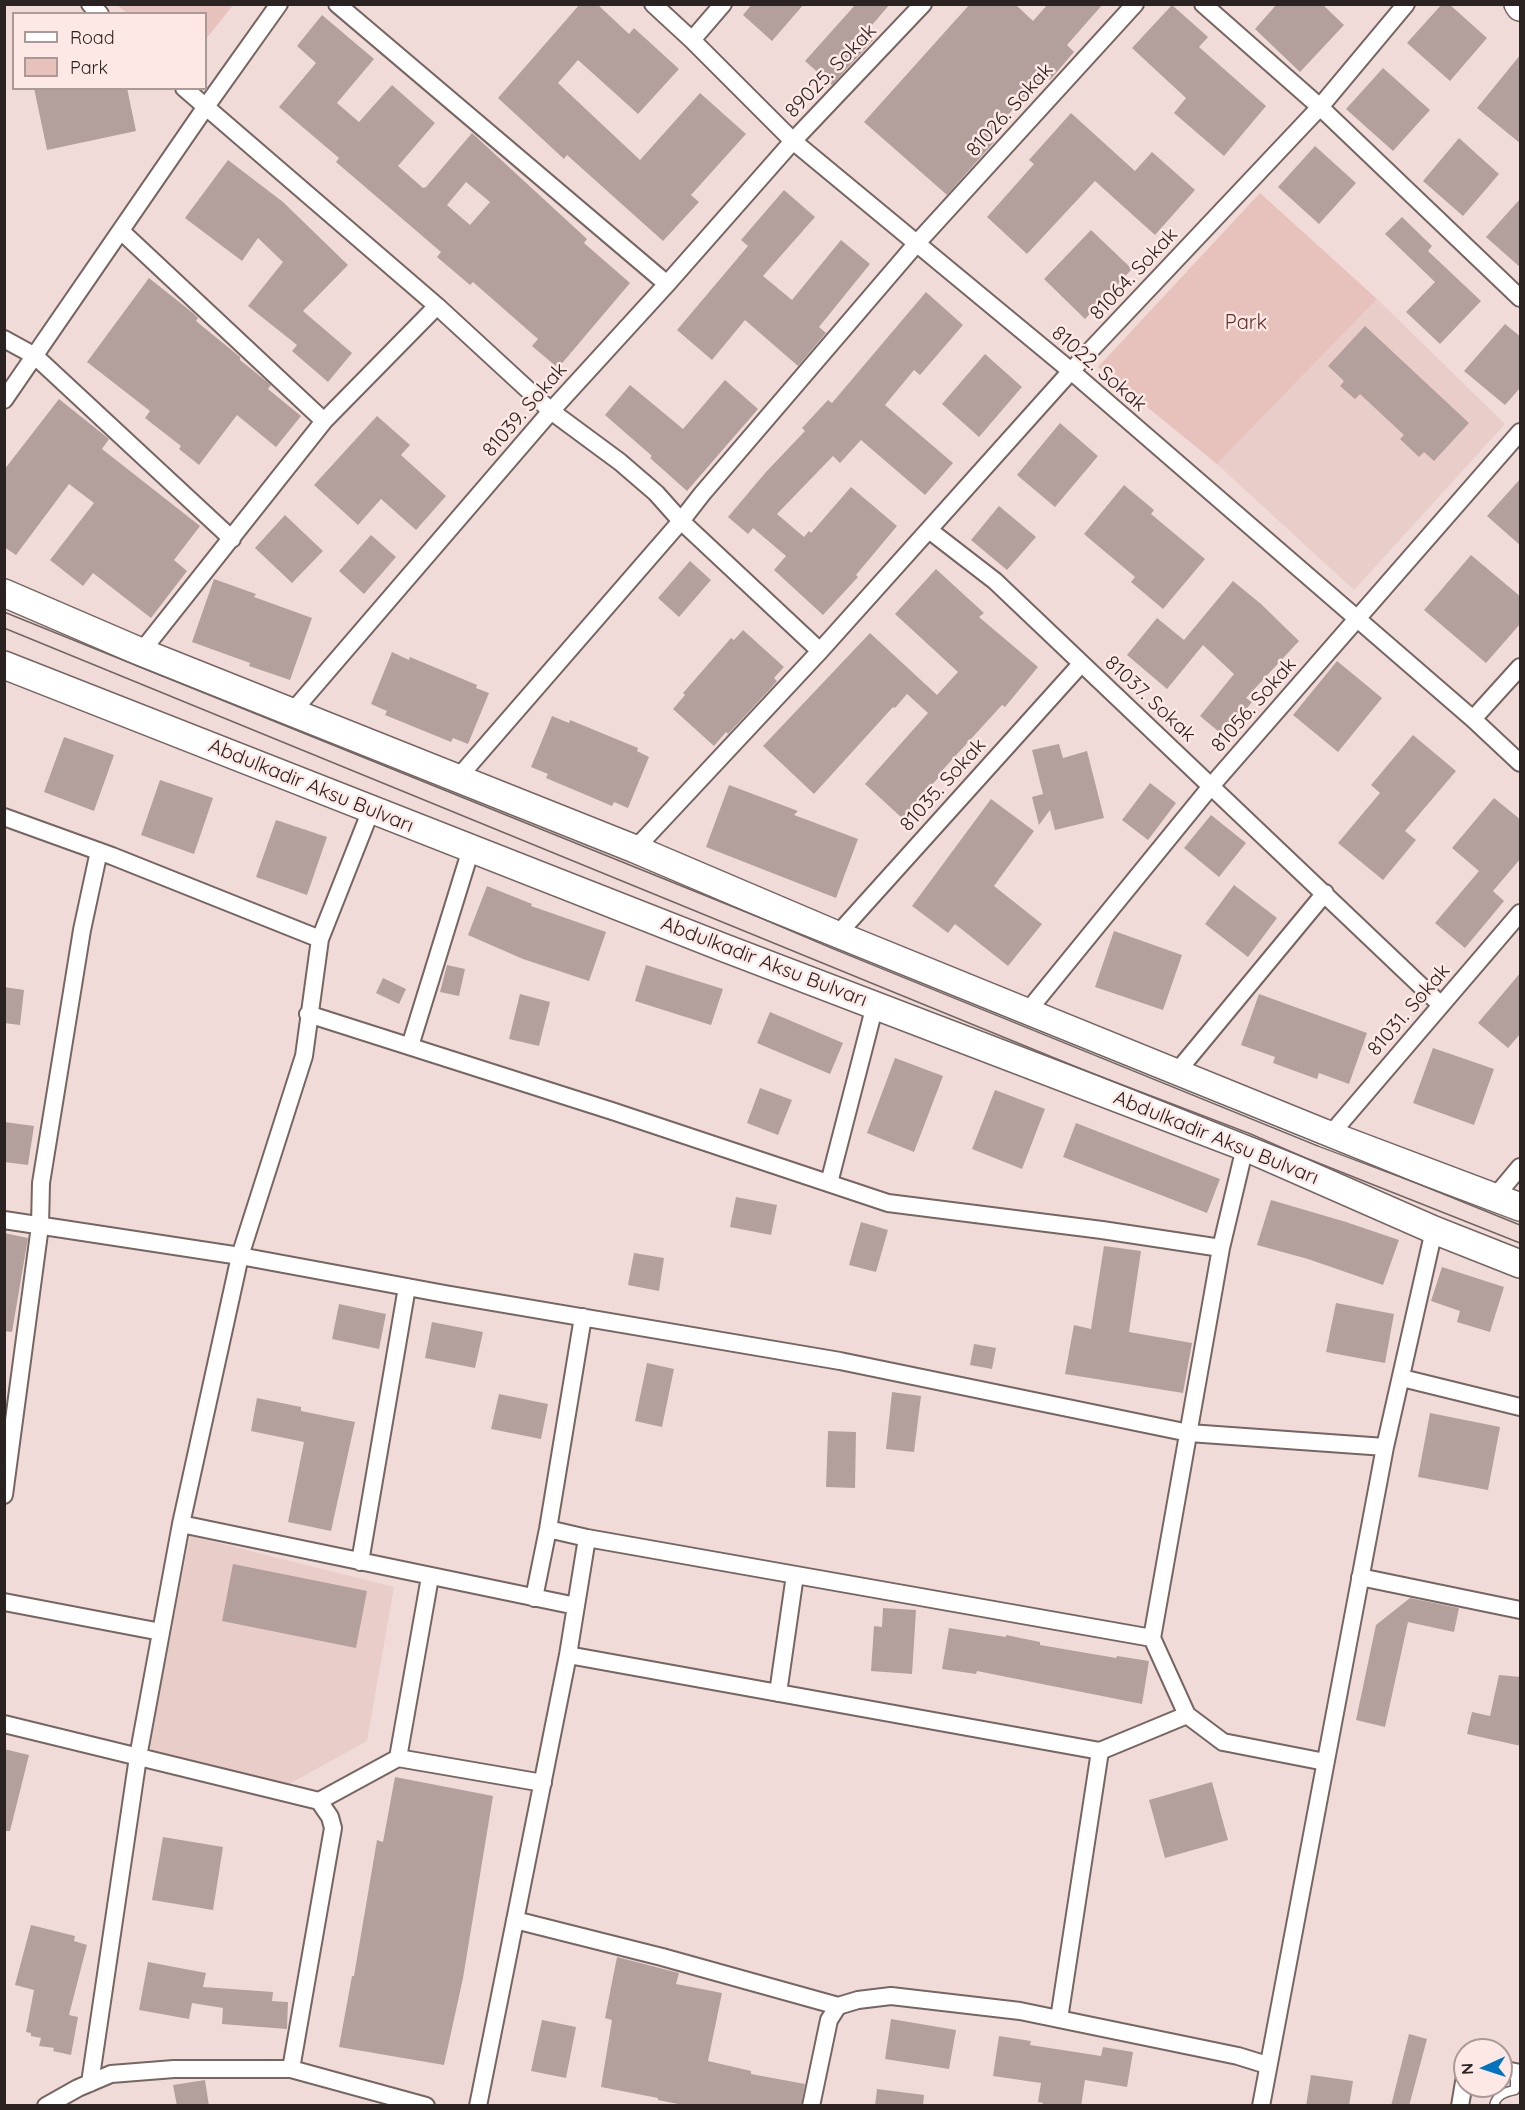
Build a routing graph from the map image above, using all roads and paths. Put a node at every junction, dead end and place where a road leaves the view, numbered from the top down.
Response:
1 (279, 4) edge
2 (337, 4) edge
3 (653, 4) edge
4 (723, 4) edge
5 (923, 4) edge
6 (1135, 4) edge
7 (1203, 4) edge
8 (1406, 4) edge
9 (693, 40) junction
10 (186, 90) edge
11 (1320, 107) junction
12 (205, 108) junction
13 (793, 141) junction
14 (122, 231) junction
15 (917, 243) junction
16 (667, 284) junction
17 (1521, 298) edge
18 (437, 306) junction
19 (4, 339) edge
20 (35, 356) junction
21 (1071, 371) junction
22 (4, 400) edge
23 (551, 411) junction
24 (324, 422) junction
25 (1521, 432) edge
26 (681, 521) junction
27 (929, 530) junction
28 (232, 538) junction
29 (4, 593) edge
30 (1357, 620) junction
31 (820, 651) junction
32 (141, 652) junction
33 (1081, 664) junction
34 (4, 665) edge
35 (1521, 667) edge
36 (293, 711) junction
37 (1473, 719) junction
38 (1521, 763) edge
39 (457, 779) junction
40 (1212, 785) junction
41 (371, 810) junction
42 (4, 817) edge
43 (471, 849) junction
44 (635, 849) junction
45 (99, 851) junction
46 (1324, 893) junction
47 (1521, 913) edge
48 (837, 935) junction
49 (320, 939) junction
50 (875, 1005) junction
51 (1441, 1005) junction
52 (1027, 1012) junction
53 (308, 1014) junction
54 (410, 1046) junction
55 (1176, 1073) junction
56 (1330, 1135) junction
57 (1245, 1147) junction
58 (1521, 1167) edge
59 (829, 1183) junction
60 (1494, 1198) junction
61 (1521, 1207) edge
62 (4, 1220) edge
63 (40, 1226) junction
64 (1434, 1230) junction
65 (1221, 1248) junction
66 (240, 1256) junction
67 (1521, 1264) edge
68 (407, 1287) junction
69 (583, 1317) junction
70 (1402, 1378) junction
71 (11, 1389) edge
72 (1521, 1407) edge
73 (1189, 1433) junction
74 (1385, 1447) junction
75 (4, 1495) edge
76 (181, 1524) junction
77 (548, 1529) junction
78 (587, 1538) junction
79 (360, 1562) junction
80 (795, 1575) junction
81 (430, 1577) junction
82 (1360, 1577) junction
83 (534, 1598) junction
84 (4, 1602) edge
85 (576, 1606) junction
86 (1521, 1610) edge
87 (161, 1632) junction
88 (1152, 1638) junction
89 (568, 1655) junction
90 (778, 1693) junction
91 (1187, 1715) junction
92 (4, 1724) edge
93 (1100, 1752) junction
94 (138, 1756) junction
95 (398, 1758) junction
96 (1325, 1762) junction
97 (543, 1783) junction
98 (319, 1801) junction
99 (516, 1920) junction
100 (838, 2006) junction
101 (1059, 2019) junction
102 (1267, 2065) junction
103 (291, 2069) junction
104 (1513, 2075) edge
105 (90, 2083) junction
106 (1518, 2092) edge
107 (417, 2105) edge
108 (46, 2106) edge
109 (478, 2106) edge
110 (811, 2106) edge
111 (1261, 2106) edge
112 (1494, 2106) edge

1 - 12 street
2 - 16 street
3 - 9 street, 81022. Sokak
4 - 9 street
5 - 13 street, 89025. Sokak
6 - 15 street, 81026. Sokak
7 - 11 street
8 - 11 street, 81064. Sokak
9 - 13 street, 81022. Sokak
10 - 12 street
11 - 17 street
11 - 21 street, 81064. Sokak
12 - 14 street
12 - 18 street
13 - 15 street, 81022. Sokak
13 - 16 street, 81039. Sokak
14 - 20 street
14 - 24 street
15 - 21 street, 81022. Sokak
15 - 26 street
16 - 23 street, 81039. Sokak
18 - 23 street
18 - 24 street
19 - 20 street
20 - 22 street
20 - 28 street
21 - 27 street, 81064. Sokak
21 - 30 street, 81022. Sokak
23 - 26 street
23 - 36 street, 81039. Sokak
24 - 28 street
25 - 30 street, 81056. Sokak
26 - 31 street
26 - 39 street
27 - 31 street, 81064. Sokak
27 - 33 street, 81037. Sokak
28 - 32 street
29 - 32 main road
30 - 37 street, 81022. Sokak
30 - 40 street, 81056. Sokak
31 - 44 street, 81064. Sokak
32 - 36 main road
33 - 40 street, 81037. Sokak
33 - 48 street, 81035. Sokak
34 - 41 main road, Abdulkadir Aksu Bulvarı
35 - 37 street
36 - 39 main road
37 - 38 street, 81022. Sokak
39 - 44 main road
40 - 46 street, 81037. Sokak
40 - 52 street, 81056. Sokak
41 - 43 main road, Abdulkadir Aksu Bulvarı
41 - 49 street
42 - 45 street
43 - 50 main road, Abdulkadir Aksu Bulvarı
43 - 54 street
44 - 48 main road
45 - 49 street
45 - 63 street
46 - 51 street, 81037. Sokak
46 - 55 street
47 - 51 street, 81031. Sokak
48 - 52 main road
49 - 53 street
50 - 57 main road, Abdulkadir Aksu Bulvarı
50 - 59 street
51 - 56 street, 81031. Sokak
52 - 55 main road
53 - 54 street
53 - 66 street
54 - 59 street
55 - 56 main road
56 - 60 main road
57 - 64 main road, Abdulkadir Aksu Bulvarı
57 - 65 street
58 - 60 street
59 - 65 street
60 - 61 main road
62 - 63 street
63 - 66 street
63 - 71 street
64 - 67 main road, Abdulkadir Aksu Bulvarı
64 - 70 street
65 - 73 street
66 - 68 street
66 - 76 street
68 - 69 street
68 - 79 street
69 - 73 street
69 - 77 street
70 - 72 street
70 - 74 street
71 - 75 street
73 - 74 street
73 - 88 street
74 - 82 street
76 - 79 street
76 - 87 street
77 - 78 street
77 - 83 street
78 - 80 street
78 - 85 street
79 - 81 street
80 - 88 street
80 - 90 street
81 - 83 street
81 - 95 street
82 - 86 street
82 - 96 street
83 - 85 street
84 - 87 street
85 - 89 street
87 - 94 street
88 - 91 street
89 - 90 street
89 - 97 street
90 - 93 street
91 - 93 street
91 - 96 street
92 - 94 street
93 - 101 street
94 - 98 street
94 - 105 street
95 - 97 street
95 - 98 street
96 - 102 street
97 - 99 street
98 - 103 street
99 - 100 street
99 - 109 street
100 - 101 street
100 - 110 street
101 - 102 street
102 - 111 street
103 - 105 street
103 - 107 street
104 - 106 lane
105 - 108 street
106 - 112 lane

